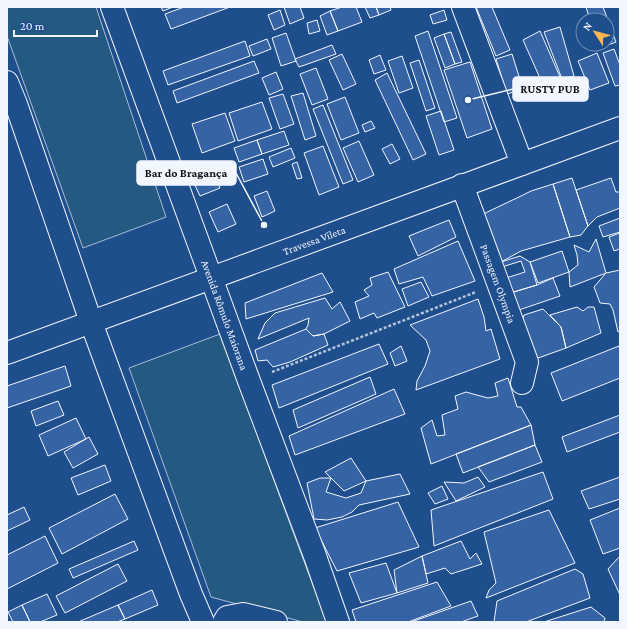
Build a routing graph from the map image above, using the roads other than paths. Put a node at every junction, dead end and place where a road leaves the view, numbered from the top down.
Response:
1 (112, 7) edge
2 (462, 7) edge
3 (7, 82) edge
4 (620, 128) edge
5 (522, 164) junction
6 (462, 185) junction
7 (212, 279) junction
8 (91, 322) junction
9 (7, 353) edge
10 (522, 383) dead end
11 (204, 622) edge
12 (224, 622) edge
13 (276, 622) edge
14 (338, 622) edge

1 - 7 street, Avenida Rômulo Maiorana
2 - 5 street
3 - 8 street
4 - 5 street, Travessa Vileta
5 - 6 street, Travessa Vileta
6 - 7 street, Travessa Vileta
6 - 10 street, Passagem Olympia
7 - 8 street, Travessa Vileta
7 - 14 street, Avenida Rômulo Maiorana
8 - 9 street, Travessa Vileta
8 - 11 street
12 - 13 street

